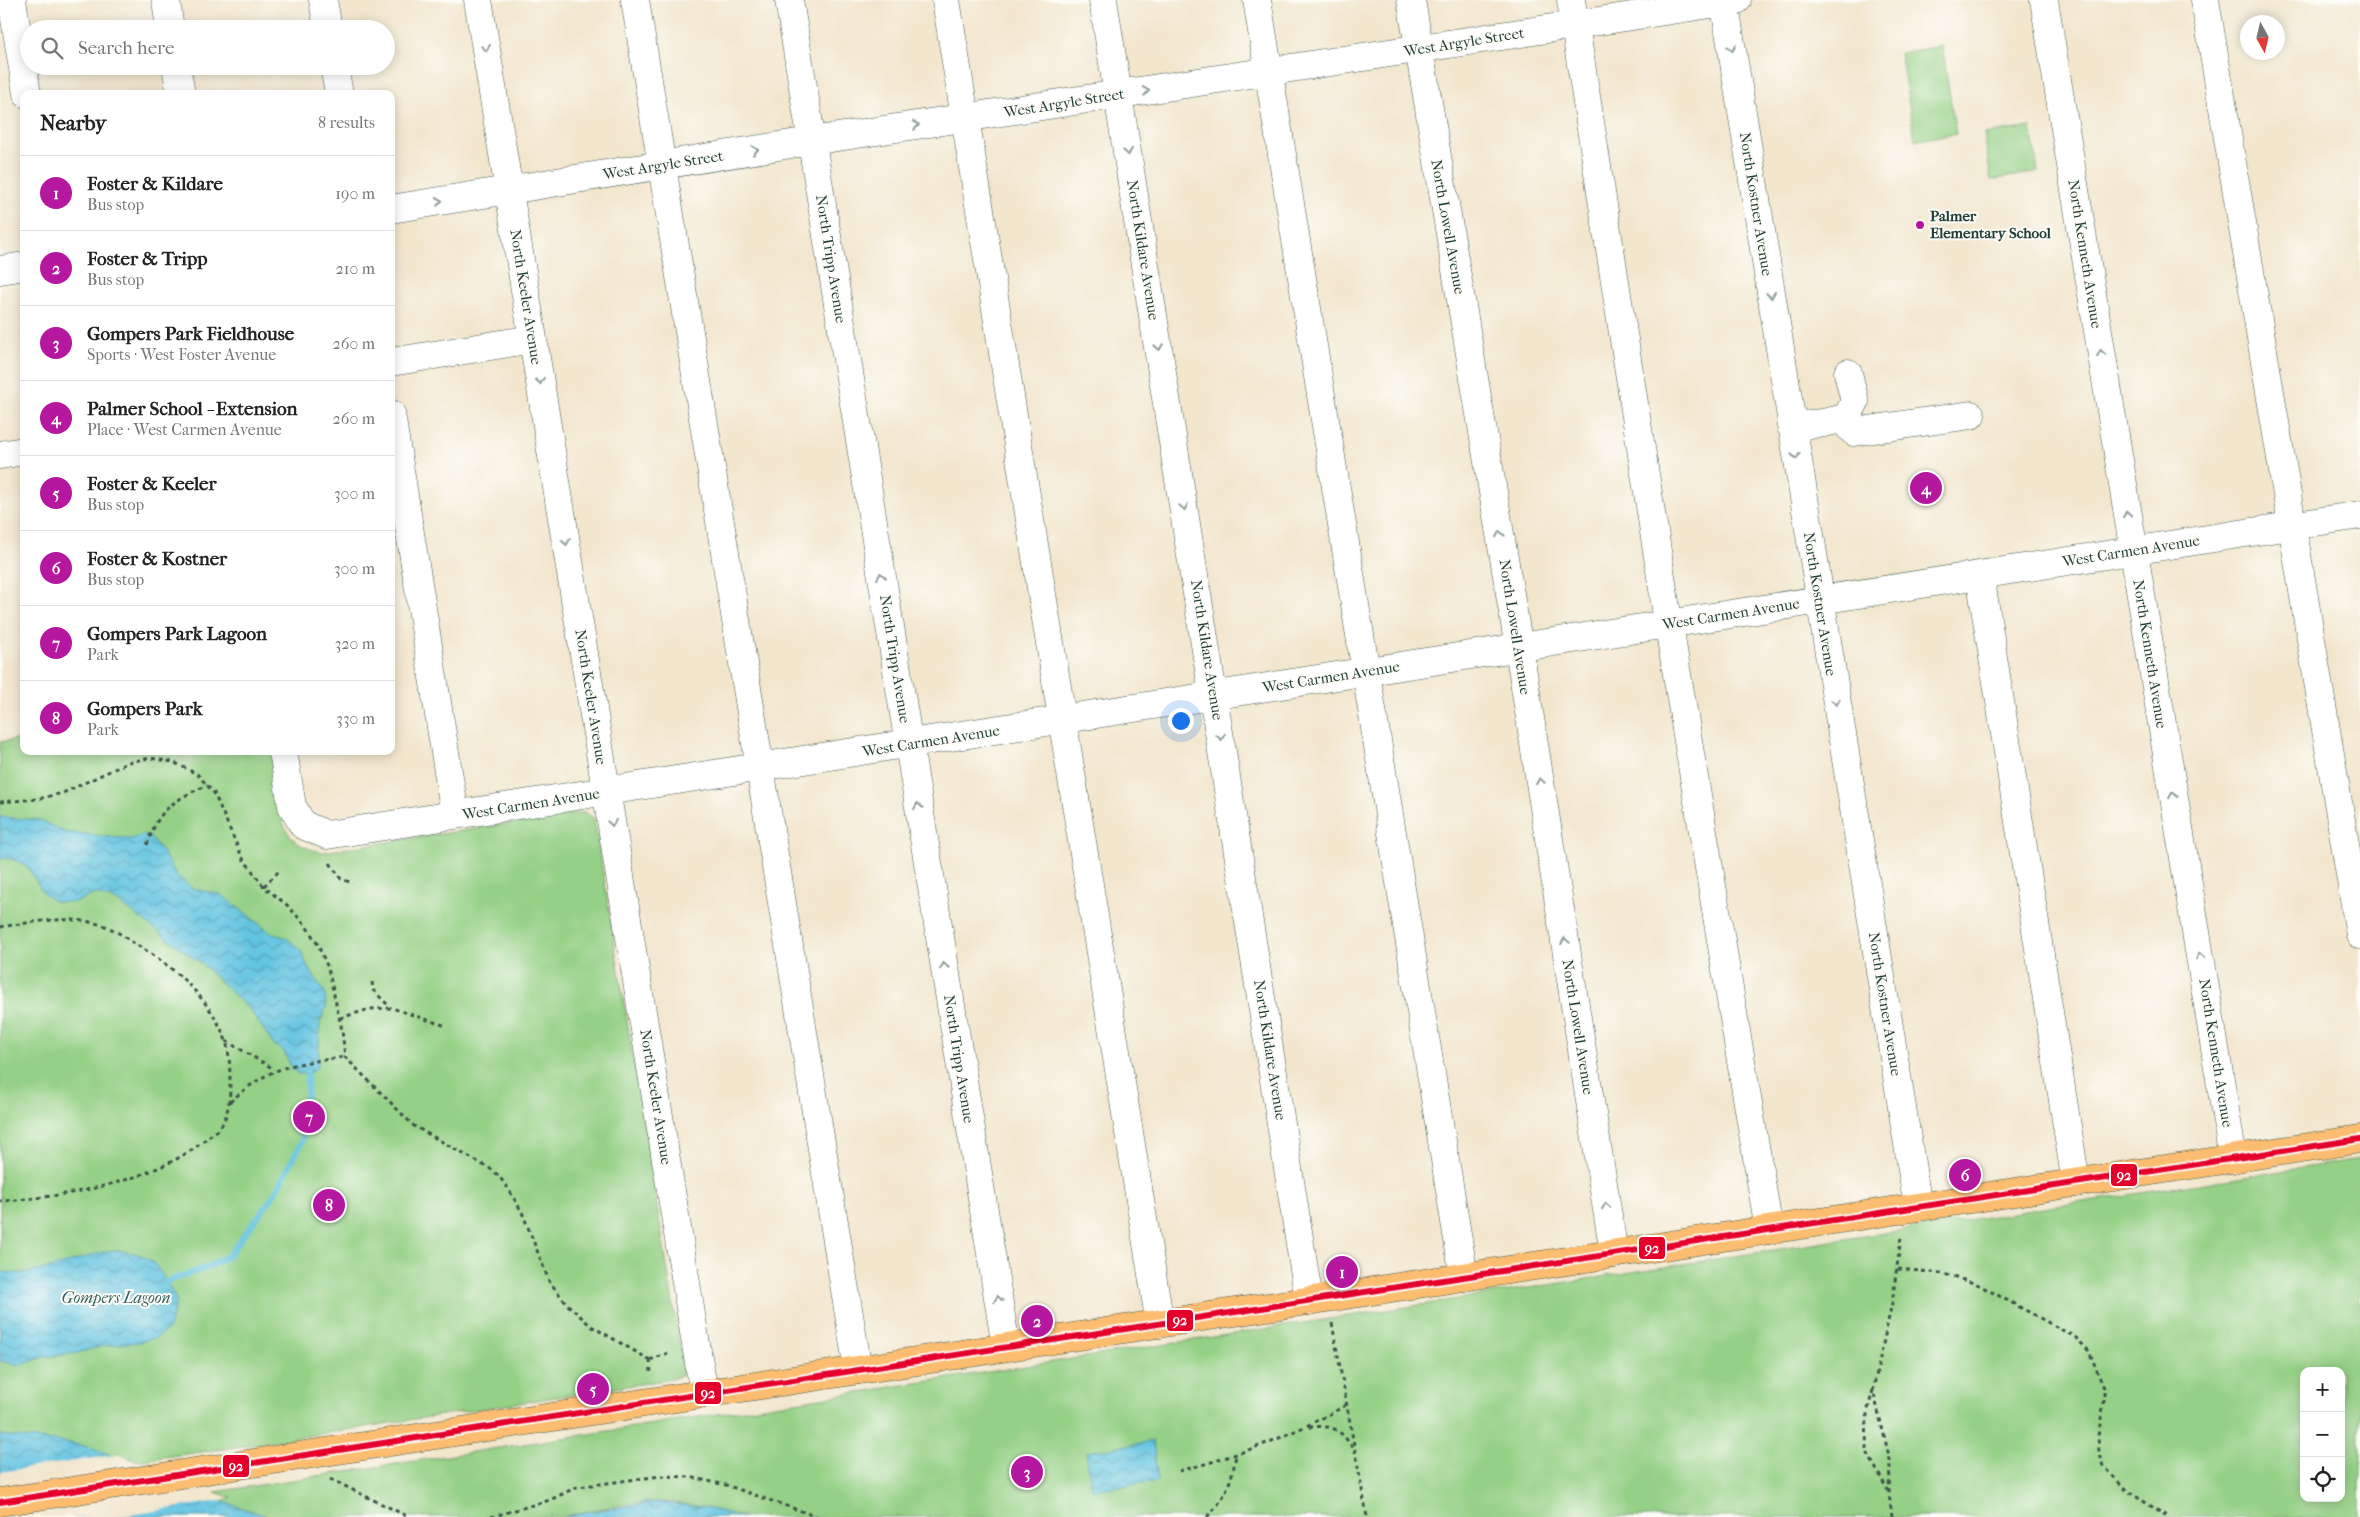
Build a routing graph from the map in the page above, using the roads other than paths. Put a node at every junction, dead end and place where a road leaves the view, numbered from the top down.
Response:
1 (12, 0) edge
2 (166, 0) edge
3 (324, 0) edge
4 (478, 0) edge
5 (635, 0) edge
6 (789, 0) edge
7 (946, 0) edge
8 (1103, 0) edge
9 (1257, 0) edge
10 (1411, 0) edge
11 (2044, 0) edge
12 (2205, 0) edge
13 (1728, 1) edge
14 (1573, 12) edge
15 (169, 20) edge
16 (327, 20) edge
17 (1418, 49) junction
18 (20, 50) edge
19 (1268, 72) junction
20 (24, 75) edge
21 (178, 75) edge
22 (336, 75) edge
23 (26, 90) edge
24 (180, 90) edge
25 (338, 90) edge
26 (1119, 95) junction
27 (965, 118) junction
28 (812, 141) junction
29 (661, 165) junction
30 (509, 190) junction
31 (395, 207) edge
32 (20, 267) edge
33 (0, 270) edge
34 (533, 339) junction
35 (395, 361) edge
36 (1848, 373) dead end
37 (1971, 415) dead end
38 (1846, 418) junction
39 (1791, 426) junction
40 (395, 439) edge
41 (20, 452) edge
42 (0, 455) edge
43 (2360, 515) edge
44 (2292, 526) junction
45 (2134, 551) junction
46 (1980, 575) junction
47 (1819, 600) junction
48 (1669, 624) junction
49 (1519, 648) junction
50 (1366, 672) junction
51 (1214, 696) junction
52 (1061, 720) junction
53 (908, 744) junction
54 (284, 755) edge
55 (759, 768) junction
56 (606, 792) junction
57 (456, 816) junction
58 (2360, 935) edge
59 (2360, 1139) edge
60 (2233, 1159) junction
61 (2076, 1183) junction
62 (1918, 1207) junction
63 (1769, 1230) junction
64 (1614, 1254) junction
65 (1464, 1277) junction
66 (1309, 1301) junction
67 (1160, 1324) junction
68 (1006, 1348) junction
69 (858, 1370) junction
70 (704, 1394) junction
71 (7, 1501) edge

1 - 18 street
2 - 15 street
3 - 16 street
4 -> 30 street, North Keeler Avenue
5 - 29 street
6 - 28 street, North Tripp Avenue
7 - 27 street
8 - 26 street, North Kildare Avenue
9 - 19 street
10 - 17 street, North Lowell Avenue
45 -> 11 street, North Kenneth Avenue
12 - 44 street
13 - 14 street, West Argyle Street
13 -> 39 street, North Kostner Avenue
14 - 17 street, West Argyle Street
14 - 48 street
17 - 19 street, West Argyle Street
49 -> 17 street, North Lowell Avenue
26 -> 19 street, West Argyle Street
19 - 50 street
20 - 23 street
21 - 24 street
22 - 25 street
26 - 27 street, West Argyle Street
26 -> 51 street, North Kildare Avenue
28 -> 27 street, West Argyle Street
27 - 52 street
29 -> 28 street, West Argyle Street
53 -> 28 street, North Tripp Avenue
29 - 30 street, West Argyle Street
29 - 55 street
31 -> 30 street, West Argyle Street
30 - 34 street, North Keeler Avenue
32 - 33 street
34 - 35 street
34 -> 56 street, North Keeler Avenue
36 - 38 street
37 - 38 street
38 - 39 street
39 -> 47 street, North Kostner Avenue
40 - 57 street
41 - 42 street
43 - 44 street, West Carmen Avenue
44 - 45 street, West Carmen Avenue
44 - 58 street
45 - 46 street, West Carmen Avenue
60 -> 45 street, North Kenneth Avenue
46 - 47 street, West Carmen Avenue
46 - 61 street
47 - 48 street, West Carmen Avenue
47 -> 62 street, North Kostner Avenue
48 - 49 street, West Carmen Avenue
48 - 63 street
49 - 50 street, West Carmen Avenue
64 -> 49 street, North Lowell Avenue
50 - 51 street, West Carmen Avenue
50 - 65 street
51 - 52 street, West Carmen Avenue
51 -> 66 street, North Kildare Avenue
52 - 53 street, West Carmen Avenue
52 - 67 street
53 - 55 street, West Carmen Avenue
68 -> 53 street, North Tripp Avenue
54 - 57 street, West Carmen Avenue
55 - 56 street, West Carmen Avenue
55 - 69 street
56 - 57 street, West Carmen Avenue
56 -> 70 street, North Keeler Avenue
59 - 60 main road
60 - 61 main road
61 - 62 main road
62 - 63 main road
63 - 64 main road
64 - 65 main road
65 - 66 main road
66 - 67 main road
67 - 68 main road
68 - 69 main road
69 - 70 main road
70 - 71 main road

